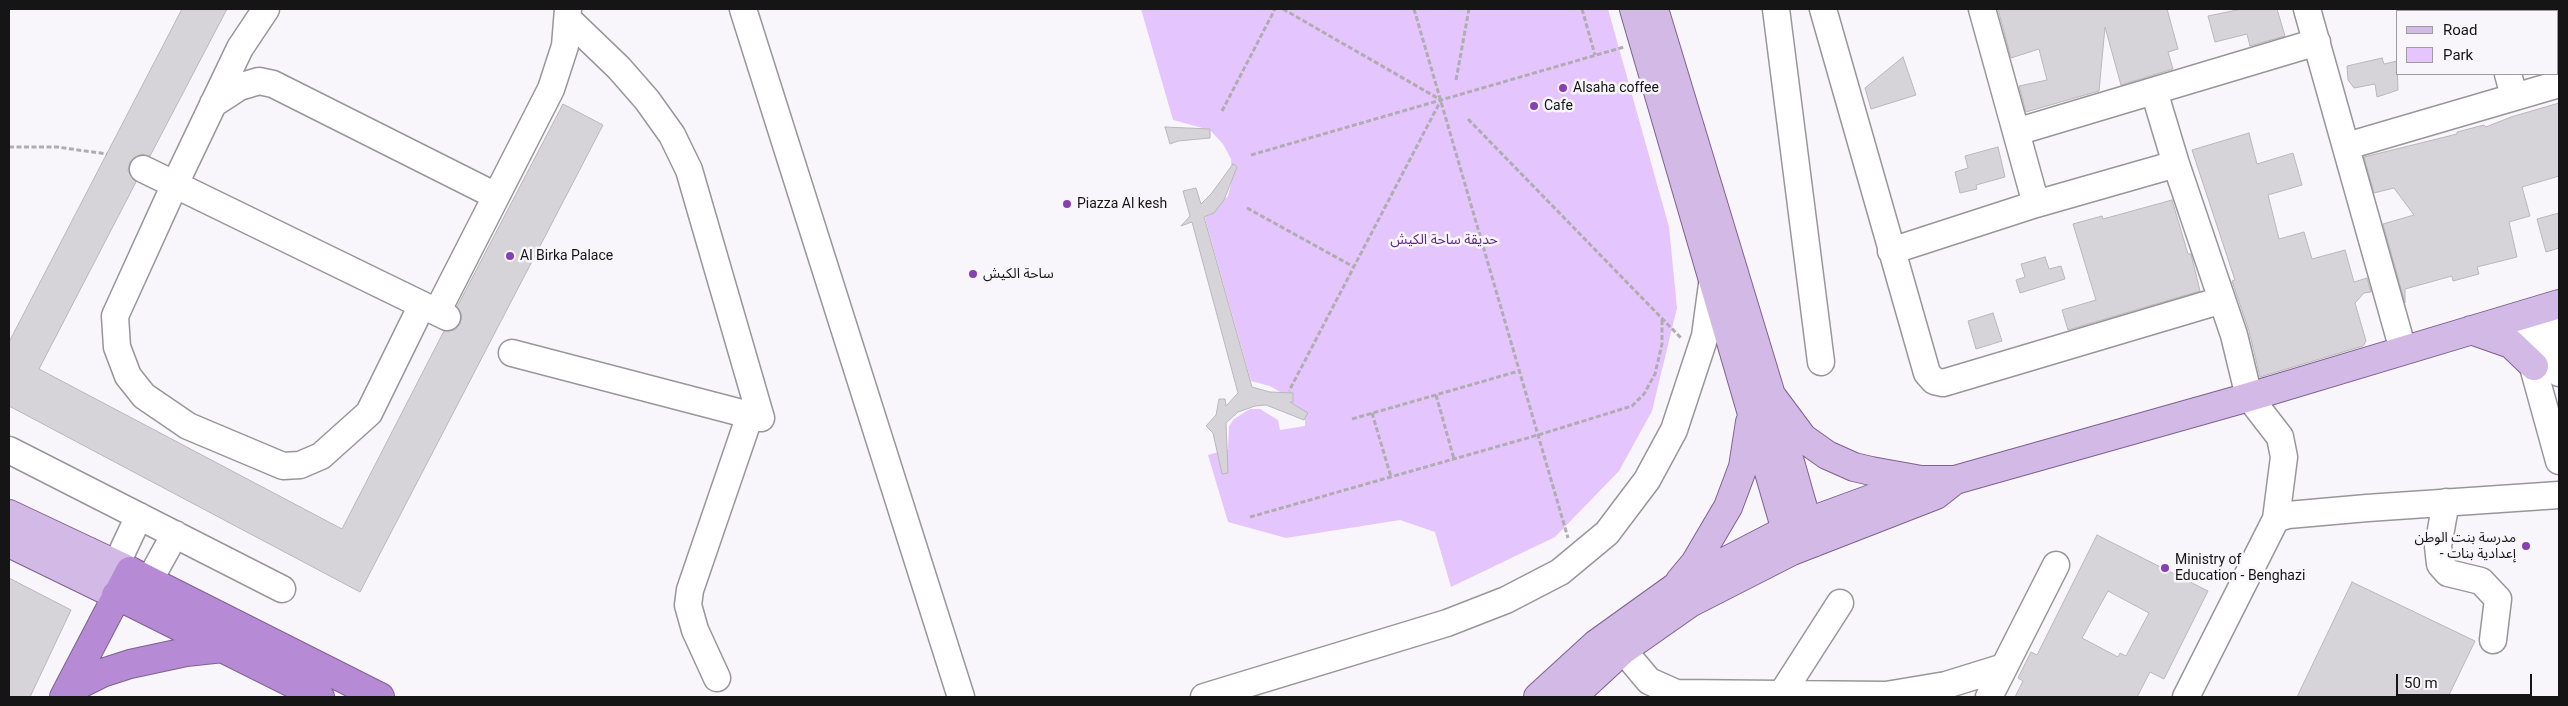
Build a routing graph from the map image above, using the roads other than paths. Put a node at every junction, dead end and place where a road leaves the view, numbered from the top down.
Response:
1 (266, 9) edge
2 (743, 9) edge
3 (1634, 9) edge
4 (1654, 9) edge
5 (1776, 9) edge
6 (1823, 9) edge
7 (1982, 9) edge
8 (2307, 9) edge
9 (568, 14) edge
10 (2317, 42) junction
11 (2559, 84) edge
12 (2511, 85) edge
13 (2154, 91) junction
14 (213, 104) junction
15 (2016, 132) junction
16 (2347, 146) junction
17 (2176, 164) junction
18 (143, 169) dead end
19 (175, 184) junction
20 (496, 196) junction
21 (2036, 204) junction
22 (1891, 251) junction
23 (1713, 276) junction
24 (2222, 300) junction
25 (2540, 309) edge
26 (435, 311) junction
27 (2471, 330) junction
28 (2403, 350) junction
29 (512, 353) dead end
30 (1821, 362) dead end
31 (2547, 369) edge
32 (2249, 397) junction
33 (1761, 402) junction
34 (750, 415) junction
35 (9, 450) edge
36 (2559, 461) edge
37 (1921, 480) junction
38 (1955, 480) junction
39 (2559, 495) edge
40 (2446, 502) junction
41 (9, 514) edge
42 (139, 516) junction
43 (2276, 520) junction
44 (175, 534) junction
45 (1799, 536) junction
46 (9, 543) edge
47 (2056, 565) dead end
48 (132, 572) junction
49 (1674, 588) junction
50 (282, 589) dead end
51 (116, 595) junction
52 (1840, 604) dead end
53 (2494, 640) dead end
54 (223, 648) junction
55 (1623, 650) junction
56 (2004, 667) junction
57 (717, 678) dead end
58 (1650, 689) edge
59 (66, 694) edge
60 (1781, 695) junction
61 (320, 697) edge
62 (380, 697) edge
63 (961, 697) edge
64 (1204, 697) edge
65 (1538, 697) edge
66 (1572, 697) edge
67 (1989, 697) edge
68 (2186, 697) edge

1 - 14 street
2 - 63 street
3 - 23 main road
4 - 33 main road
5 - 30 street
6 - 22 street
7 - 15 street
8 - 10 street
9 - 20 street
9 - 34 street
10 - 13 street
10 - 16 street
11 - 12 street
12 - 16 street
13 - 15 street
13 - 17 street
14 - 19 street
14 - 20 street
15 - 21 street
16 - 28 street
17 - 21 street
17 - 24 street
18 - 19 street
19 - 26 street
19 - 26 street
20 - 26 street
21 - 22 street
22 - 24 street
23 - 33 main road
23 - 64 street
24 - 32 street
25 - 27 main road
25 - 31 street
27 - 28 main road
27 - 31 main road
28 - 32 main road
29 - 34 street
31 - 36 street
32 - 38 main road
32 - 43 street
33 - 37 main road
33 - 45 main road
33 - 49 main road
34 - 57 street
35 - 42 street
37 - 38 main road
37 - 45 main road
38 - 45 main road
39 - 40 street
40 - 43 street
40 - 53 street
41 - 48 main road
42 - 44 street
42 - 48 street
43 - 68 street
44 - 48 street
44 - 50 street
45 - 49 main road
45 - 55 main road
46 - 51 main road
47 - 56 street
48 - 51 highway
48 - 62 highway
49 - 65 main road
51 - 54 highway
51 - 59 highway
52 - 60 street
54 - 59 highway
54 - 61 highway
55 - 58 street
55 - 66 main road
56 - 60 street
56 - 67 street
58 - 60 street

